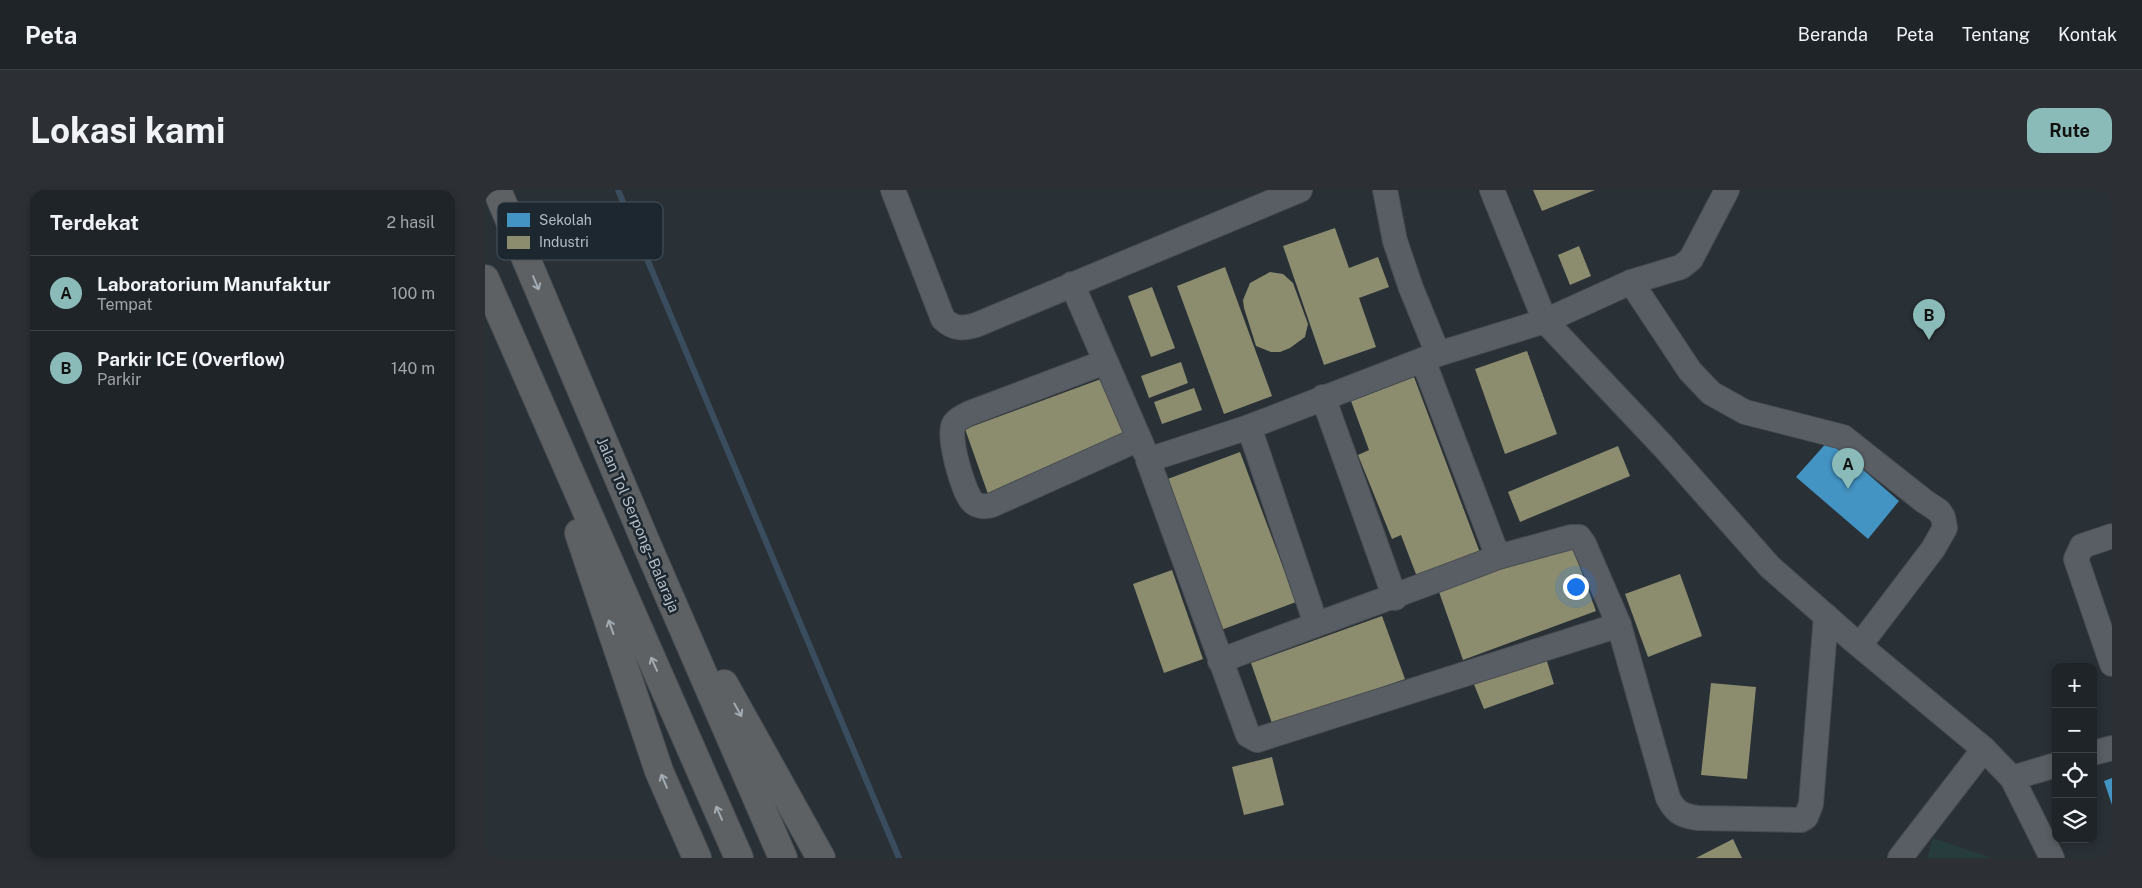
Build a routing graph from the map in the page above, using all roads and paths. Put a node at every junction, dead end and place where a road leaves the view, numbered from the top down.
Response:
1 (497, 190) edge
2 (893, 190) edge
3 (1300, 190) edge
4 (1385, 190) edge
5 (1492, 190) edge
6 (1727, 190) edge
7 (502, 202) edge
8 (527, 260) edge
9 (485, 279) edge
10 (1631, 282) junction
11 (1072, 284) junction
12 (1545, 321) junction
13 (1431, 357) junction
14 (521, 359) junction
15 (1105, 362) junction
16 (1323, 397) junction
17 (1249, 427) junction
18 (1139, 439) junction
19 (1148, 460) junction
20 (2112, 536) edge
21 (647, 545) junction
22 (1498, 558) junction
23 (1395, 598) junction
24 (1826, 616) junction
25 (1316, 624) junction
26 (1619, 625) junction
27 (1860, 645) junction
28 (1220, 661) junction
29 (2112, 664) edge
30 (2112, 748) edge
31 (1984, 749) junction
32 (2097, 752) edge
33 (2052, 766) edge
34 (2012, 778) junction
35 (697, 858) edge
36 (739, 858) edge
37 (783, 858) edge
38 (821, 858) edge
39 (1900, 858) edge
40 (2052, 858) edge

1 -> 7 highway, Jalan Tol Serpong–Balaraja
2 - 11 street
3 - 11 street
4 - 13 street
5 - 12 street
6 - 10 street
8 -> 21 highway, Jalan Tol Serpong–Balaraja
9 - 14 highway
10 - 12 street
10 - 27 street
11 - 15 street
12 - 13 street
12 - 24 street
13 - 16 street
13 - 22 street
35 -> 14 highway
36 -> 14 highway
15 - 18 street
15 - 18 street
16 - 17 street
16 - 23 street
17 - 19 street
17 - 25 street
18 - 19 street
19 - 28 street
20 - 29 street
21 - 37 highway, Jalan Tol Serpong–Balaraja
21 -> 38 highway
22 - 23 street
22 - 26 street
23 - 25 street
24 - 26 street
24 - 27 street
25 - 28 street
26 - 28 street
27 - 31 street
30 - 32 street
31 - 34 street
31 - 39 street
33 - 34 street
34 - 40 street

